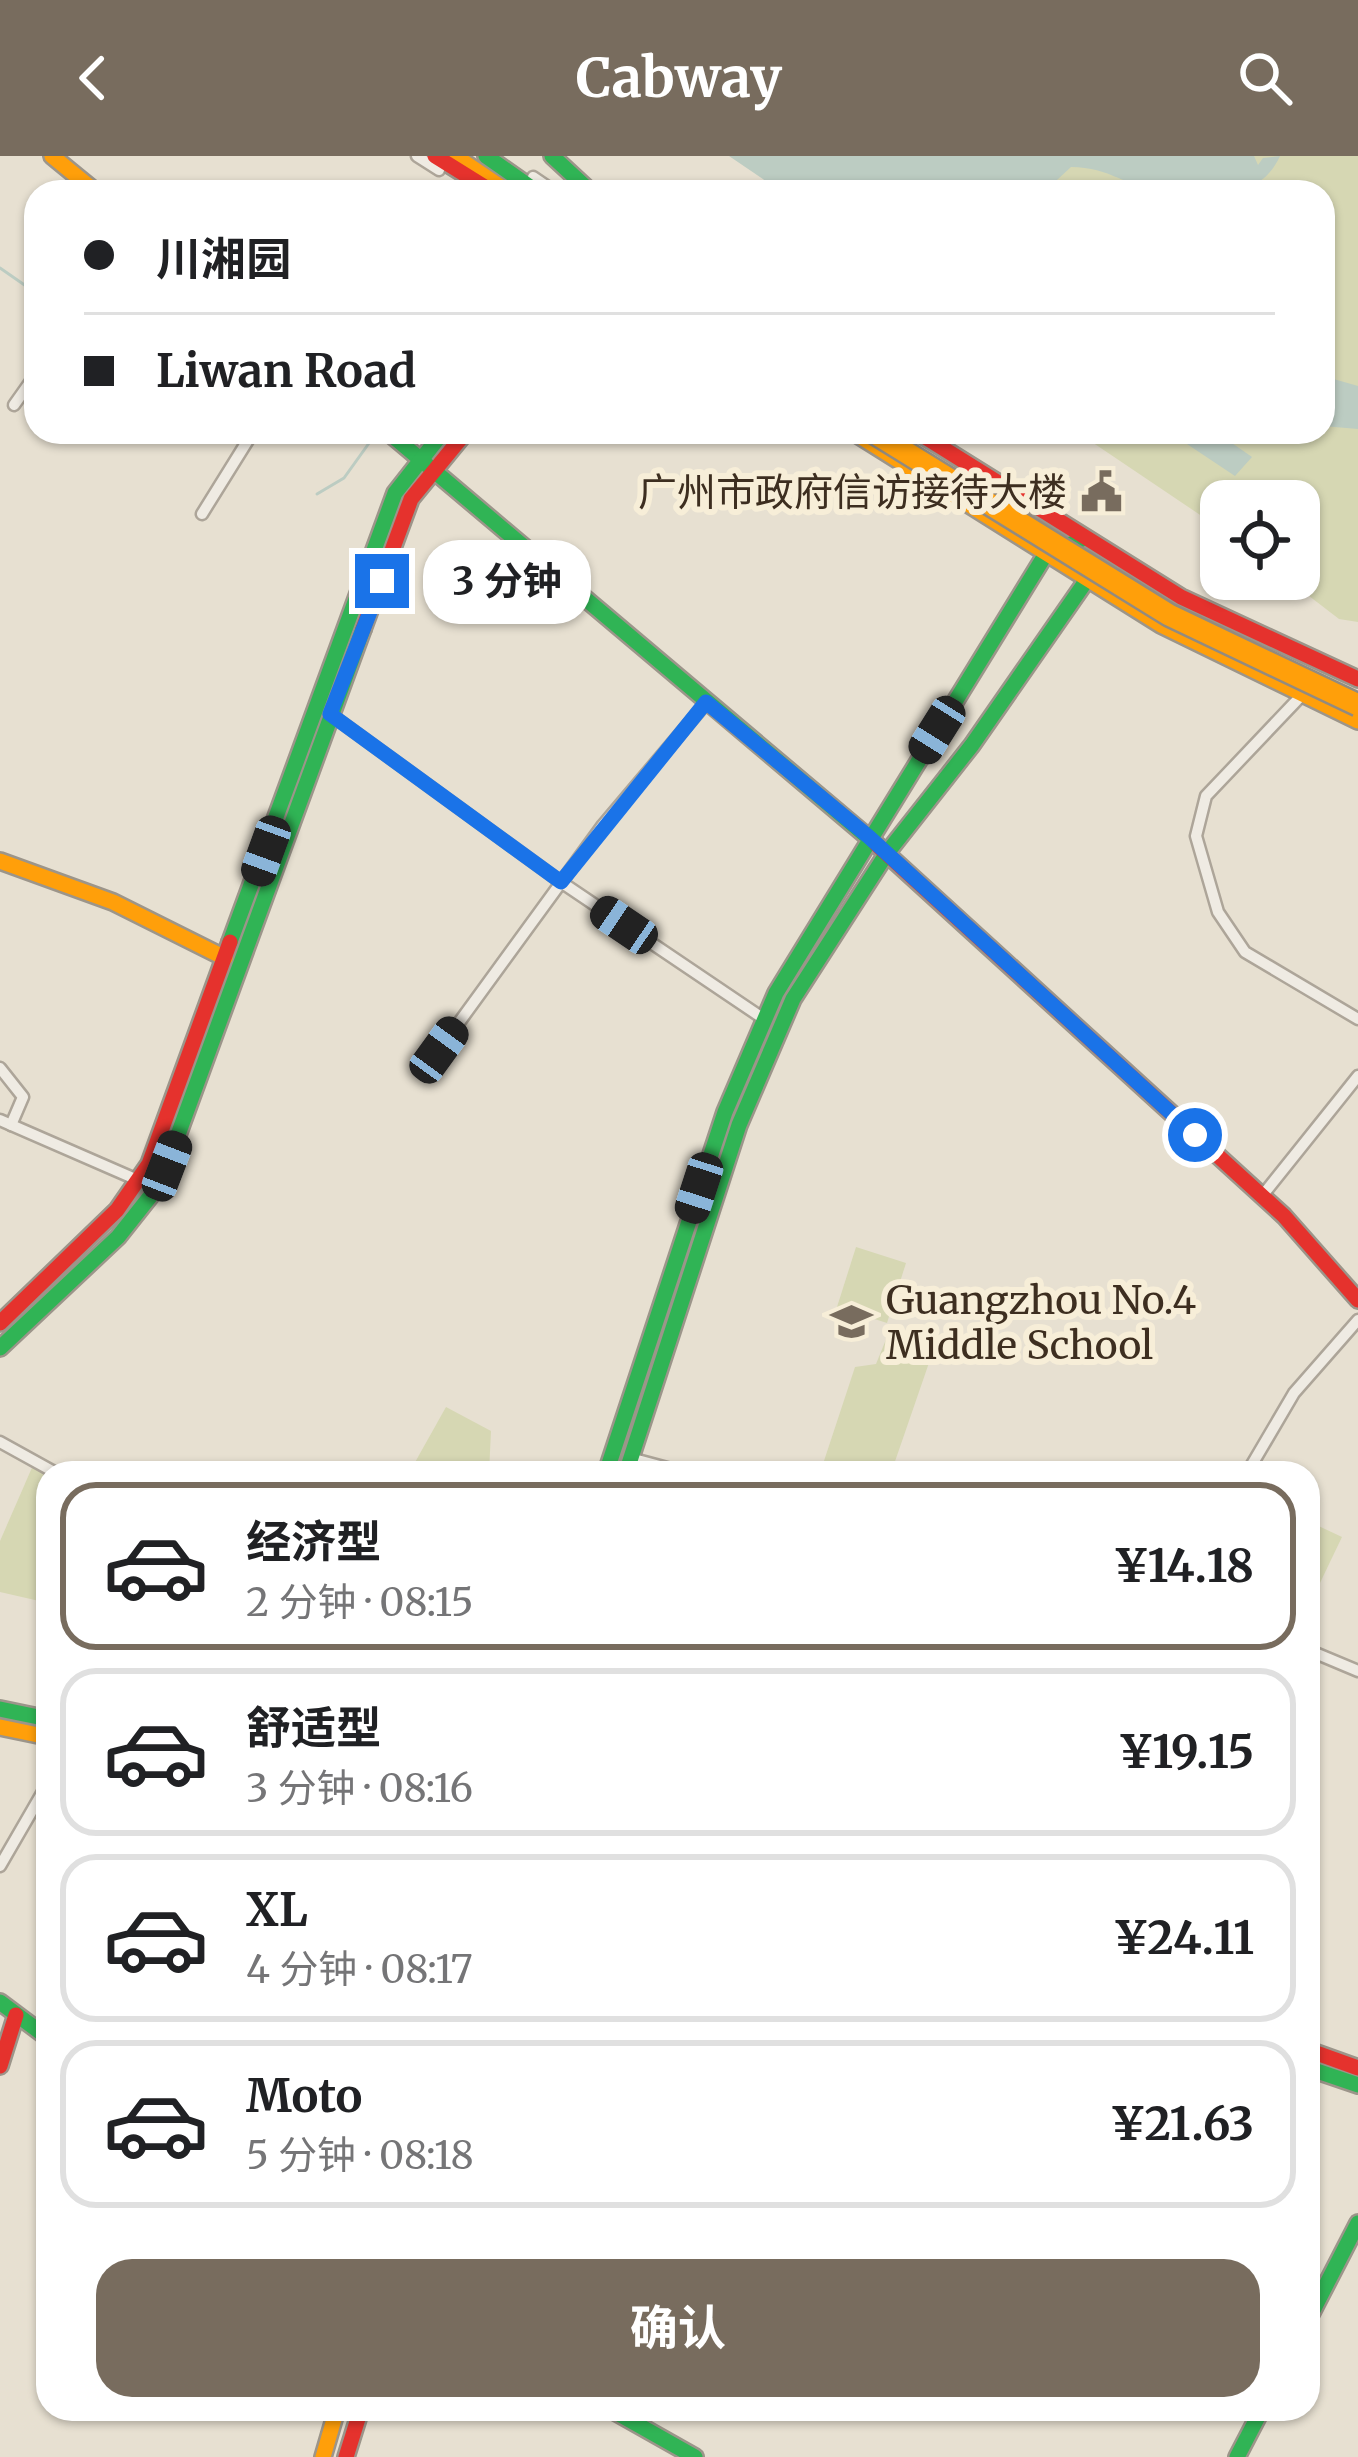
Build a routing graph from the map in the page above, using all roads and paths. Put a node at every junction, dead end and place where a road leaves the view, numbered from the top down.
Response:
1 (52, 156) edge
2 (416, 156) edge
3 (435, 156) edge
4 (486, 156) edge
5 (503, 156) edge
6 (552, 156) edge
7 (462, 157) edge
8 (81, 180) edge
9 (454, 180) edge
10 (474, 180) edge
11 (492, 180) edge
12 (509, 180) edge
13 (517, 180) edge
14 (538, 180) edge
15 (578, 180) edge
16 (24, 391) edge
17 (14, 405) dead end
18 (246, 444) edge
19 (401, 444) edge
20 (437, 444) edge
21 (452, 444) edge
22 (872, 444) edge
23 (892, 444) edge
24 (914, 444) edge
25 (935, 444) edge
26 (965, 464) junction
27 (426, 467) junction
28 (946, 492) junction
29 (403, 496) junction
30 (202, 514) dead end
31 (1084, 538) junction
32 (1044, 557) junction
33 (1084, 584) junction
34 (1181, 597) junction
35 (1162, 629) junction
36 (1358, 679) edge
37 (1358, 693) edge
38 (1300, 697) junction
39 (706, 702) junction
40 (1358, 705) edge
41 (330, 714) junction
42 (1358, 721) edge
43 (869, 837) junction
44 (887, 853) junction
45 (0, 862) edge
46 (855, 881) junction
47 (561, 882) junction
48 (234, 963) junction
49 (764, 1019) junction
50 (1358, 1019) edge
51 (439, 1050) dead end
52 (0, 1067) edge
53 (1358, 1076) edge
54 (6, 1123) edge
55 (140, 1181) junction
56 (1262, 1196) junction
57 (1358, 1300) edge
58 (1358, 1320) edge
59 (0, 1323) edge
60 (0, 1348) edge
61 (0, 1442) edge
62 (610, 1461) edge
63 (630, 1461) edge
64 (1254, 1461) edge
65 (36, 1462) edge
66 (1320, 1655) edge
67 (1358, 1671) edge
68 (0, 1709) edge
69 (36, 1716) edge
70 (0, 1726) edge
71 (36, 1734) edge
72 (36, 1804) edge
73 (0, 1866) edge
74 (8, 2009) edge
75 (36, 2029) edge
76 (1320, 2054) edge
77 (0, 2066) edge
78 (1358, 2068) edge
79 (1320, 2072) edge
80 (1358, 2085) edge
81 (1358, 2223) edge
82 (1320, 2297) edge
83 (334, 2421) edge
84 (357, 2421) edge
85 (631, 2421) edge
86 (1256, 2421) edge
87 (323, 2457) edge
88 (346, 2457) edge
89 (695, 2457) edge
90 (1238, 2457) edge

1 - 8 main road
2 - 9 street
3 - 10 main road
4 - 13 main road
5 - 14 street
6 - 15 main road
7 - 11 main road
7 - 12 main road
16 - 17 street
18 - 30 street
19 - 27 main road
20 - 27 main road
21 - 27 main road
22 - 28 main road
23 - 40 main road, bridge
24 - 37 main road, bridge
25 - 26 main road
26 - 28 main road
26 - 31 main road
27 - 29 main road
27 - 39 main road
28 - 32 main road
29 - 41 main road
29 - 48 main road
31 - 32 main road
31 - 33 main road
31 - 34 main road
32 - 33 main road
32 - 43 main road
33 - 35 main road
33 - 44 main road
34 - 35 main road
34 - 36 main road
35 - 38 main road
38 - 42 main road
38 - 50 street
39 - 43 main road
39 - 47 street
41 - 47 street
41 - 48 main road
43 - 44 main road
43 - 46 main road
44 - 46 main road
44 - 56 main road
45 - 48 main road
46 - 49 main road
46 - 63 main road
47 - 49 street
47 - 51 street
48 - 55 main road
48 - 60 main road
49 - 62 main road
52 - 54 street
53 - 56 street
54 - 55 street
55 - 59 main road
56 - 57 main road
58 - 64 street
61 - 65 street
66 - 67 street
68 - 69 main road
70 - 71 main road
72 - 73 street
74 - 75 main road
74 - 77 main road
76 - 78 main road
79 - 80 main road
81 - 82 main road
83 - 87 main road
84 - 88 main road
85 - 89 main road
86 - 90 main road

